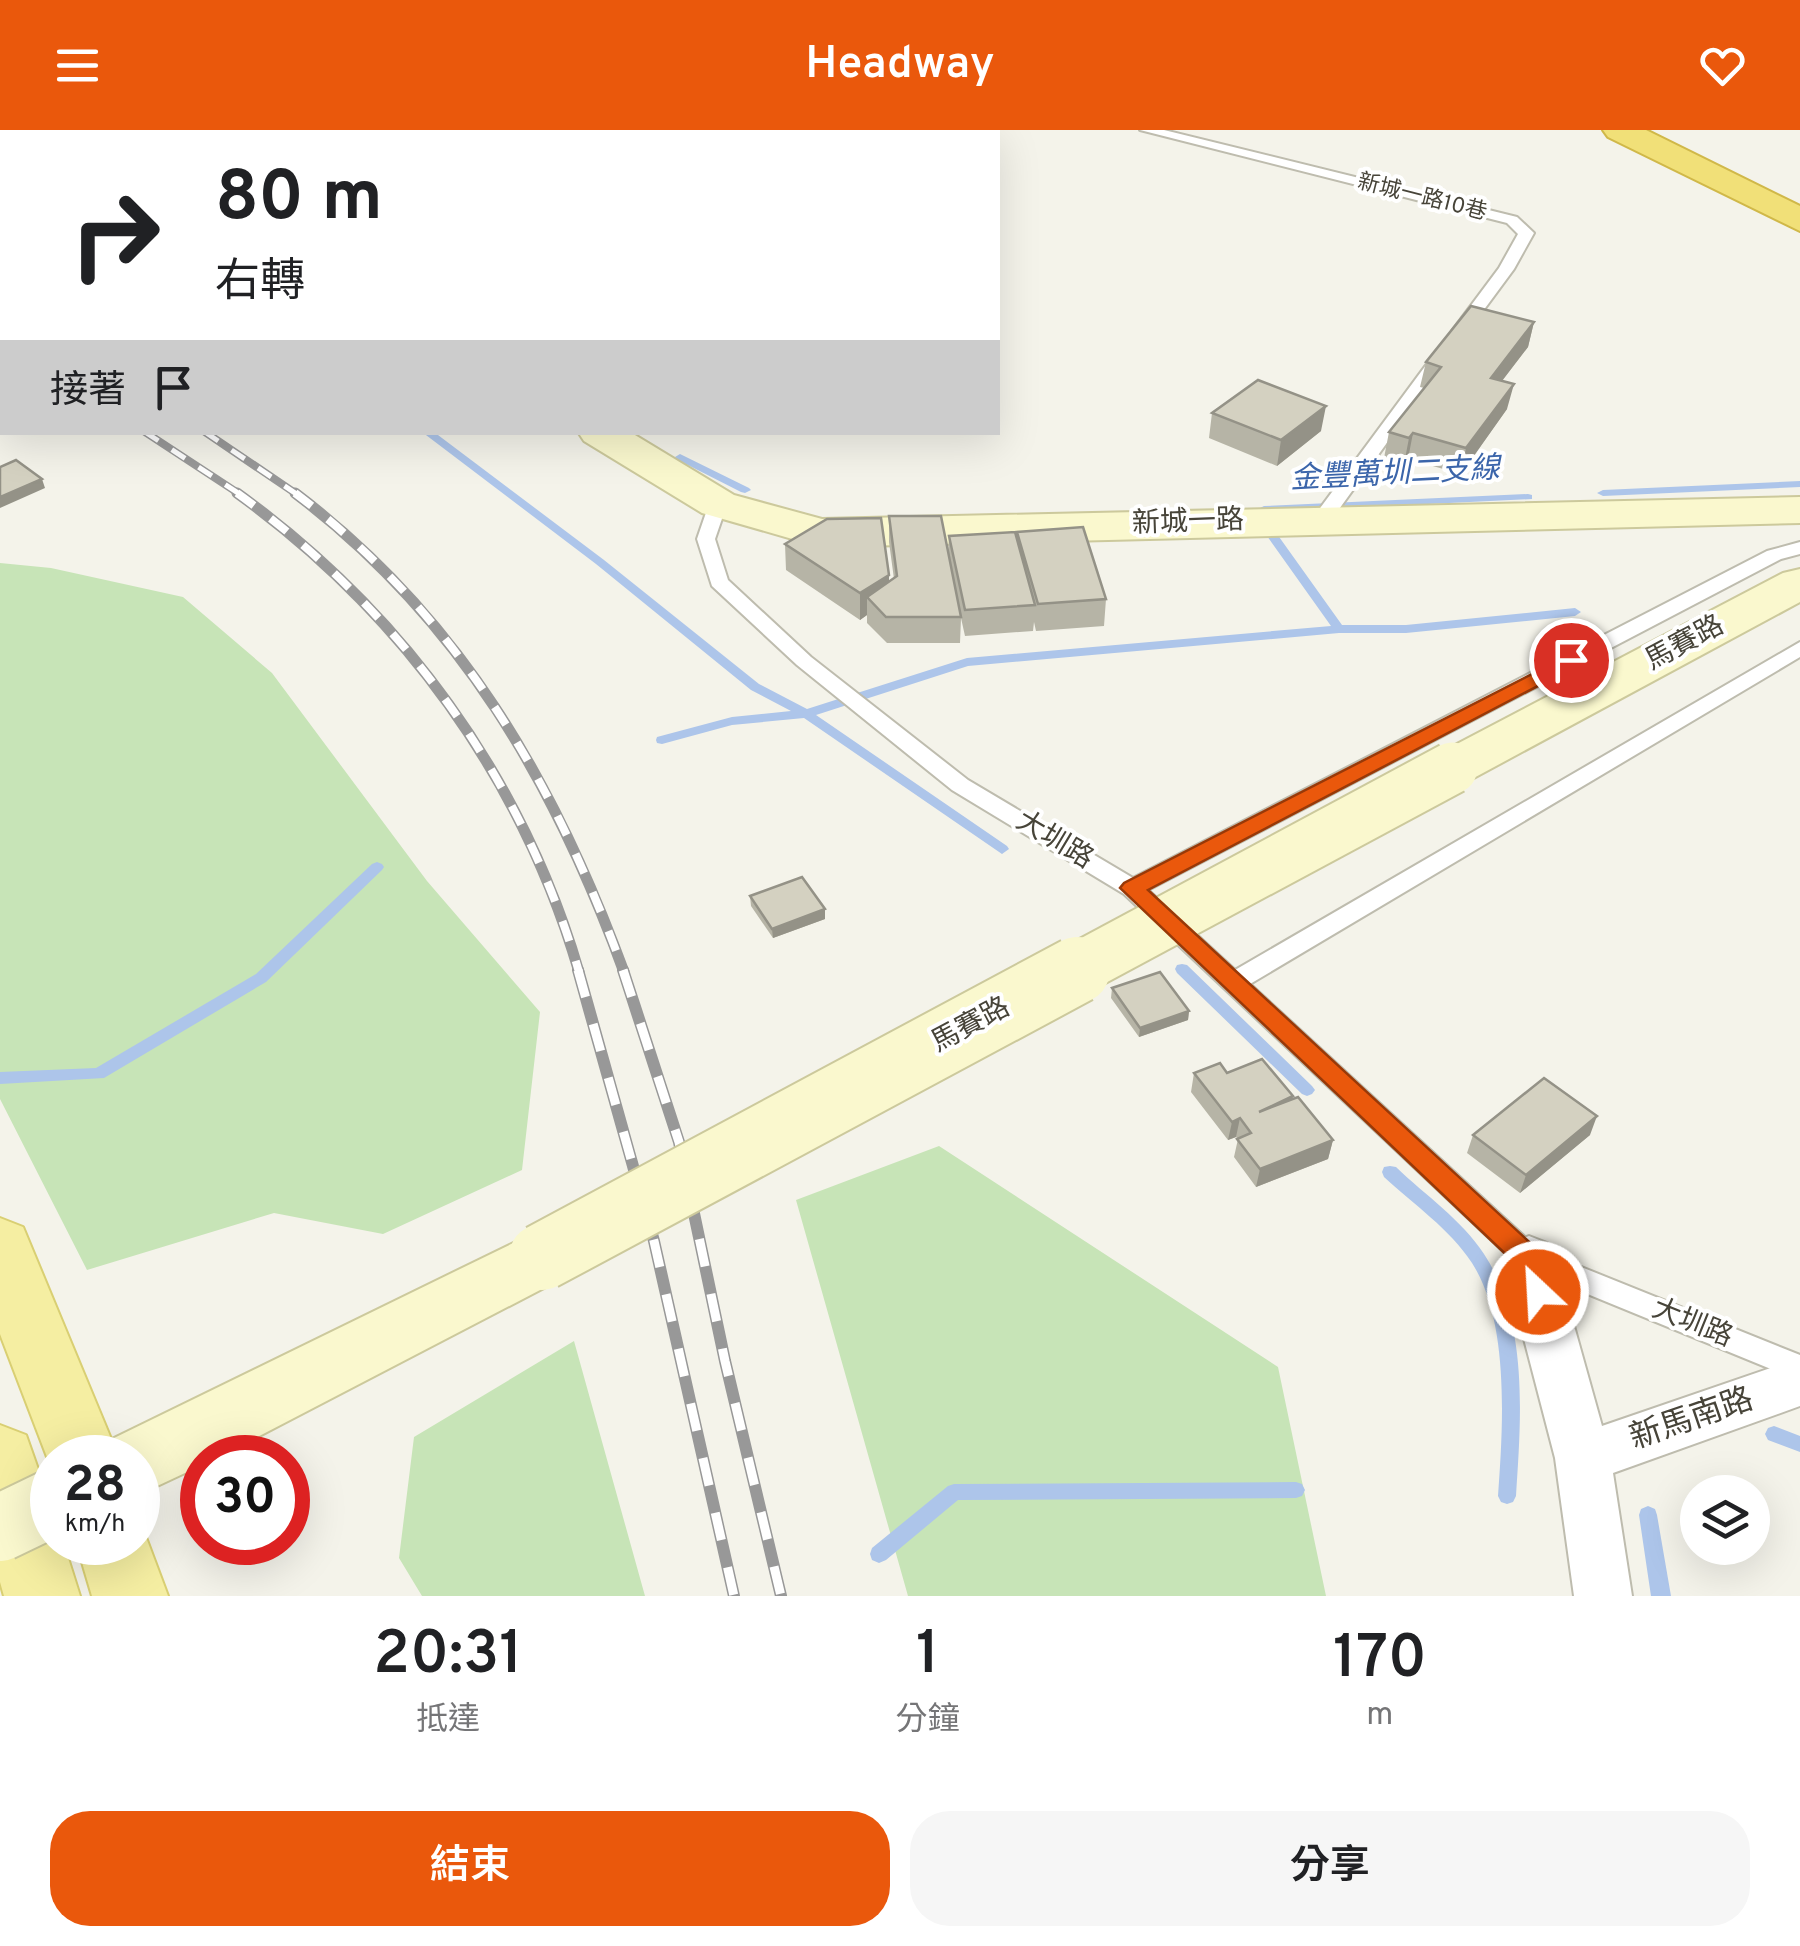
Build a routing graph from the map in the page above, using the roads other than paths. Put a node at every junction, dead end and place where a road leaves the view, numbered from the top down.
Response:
1 (1147, 130) edge
2 (1620, 130) edge
3 (1683, 130) edge
4 (1800, 186) edge
5 (1800, 220) edge
6 (605, 435) edge
7 (718, 504) junction
8 (1800, 510) edge
9 (1322, 519) junction
10 (1800, 548) edge
11 (1800, 582) edge
12 (1800, 648) edge
13 (1132, 888) junction
14 (1236, 981) junction
15 (0, 1246) edge
16 (1528, 1258) junction
17 (1800, 1368) edge
18 (1800, 1382) edge
19 (74, 1435) edge
20 (160, 1451) edge
21 (0, 1458) edge
22 (1583, 1458) junction
23 (30, 1514) edge
24 (0, 1528) edge
25 (120, 1565) edge
26 (42, 1596) edge
27 (130, 1596) edge
28 (1603, 1596) edge

1 - 9 lane, 新城一路10巷
2 - 5 highway
3 - 4 highway
6 - 7 street, 新城一路
7 - 9 street, 新城一路
7 - 13 lane, 大圳路
8 - 9 street, 新城一路
10 - 13 lane
11 - 20 street, 馬賽路, bridge
12 - 14 lane
13 - 14 lane, 大圳路
14 - 16 lane, 大圳路
15 - 19 main road
16 - 17 lane, 大圳路
16 - 22 street
18 - 22 street, 新馬南路
21 - 26 main road
22 - 28 street
23 - 24 street, bridge
25 - 27 main road

